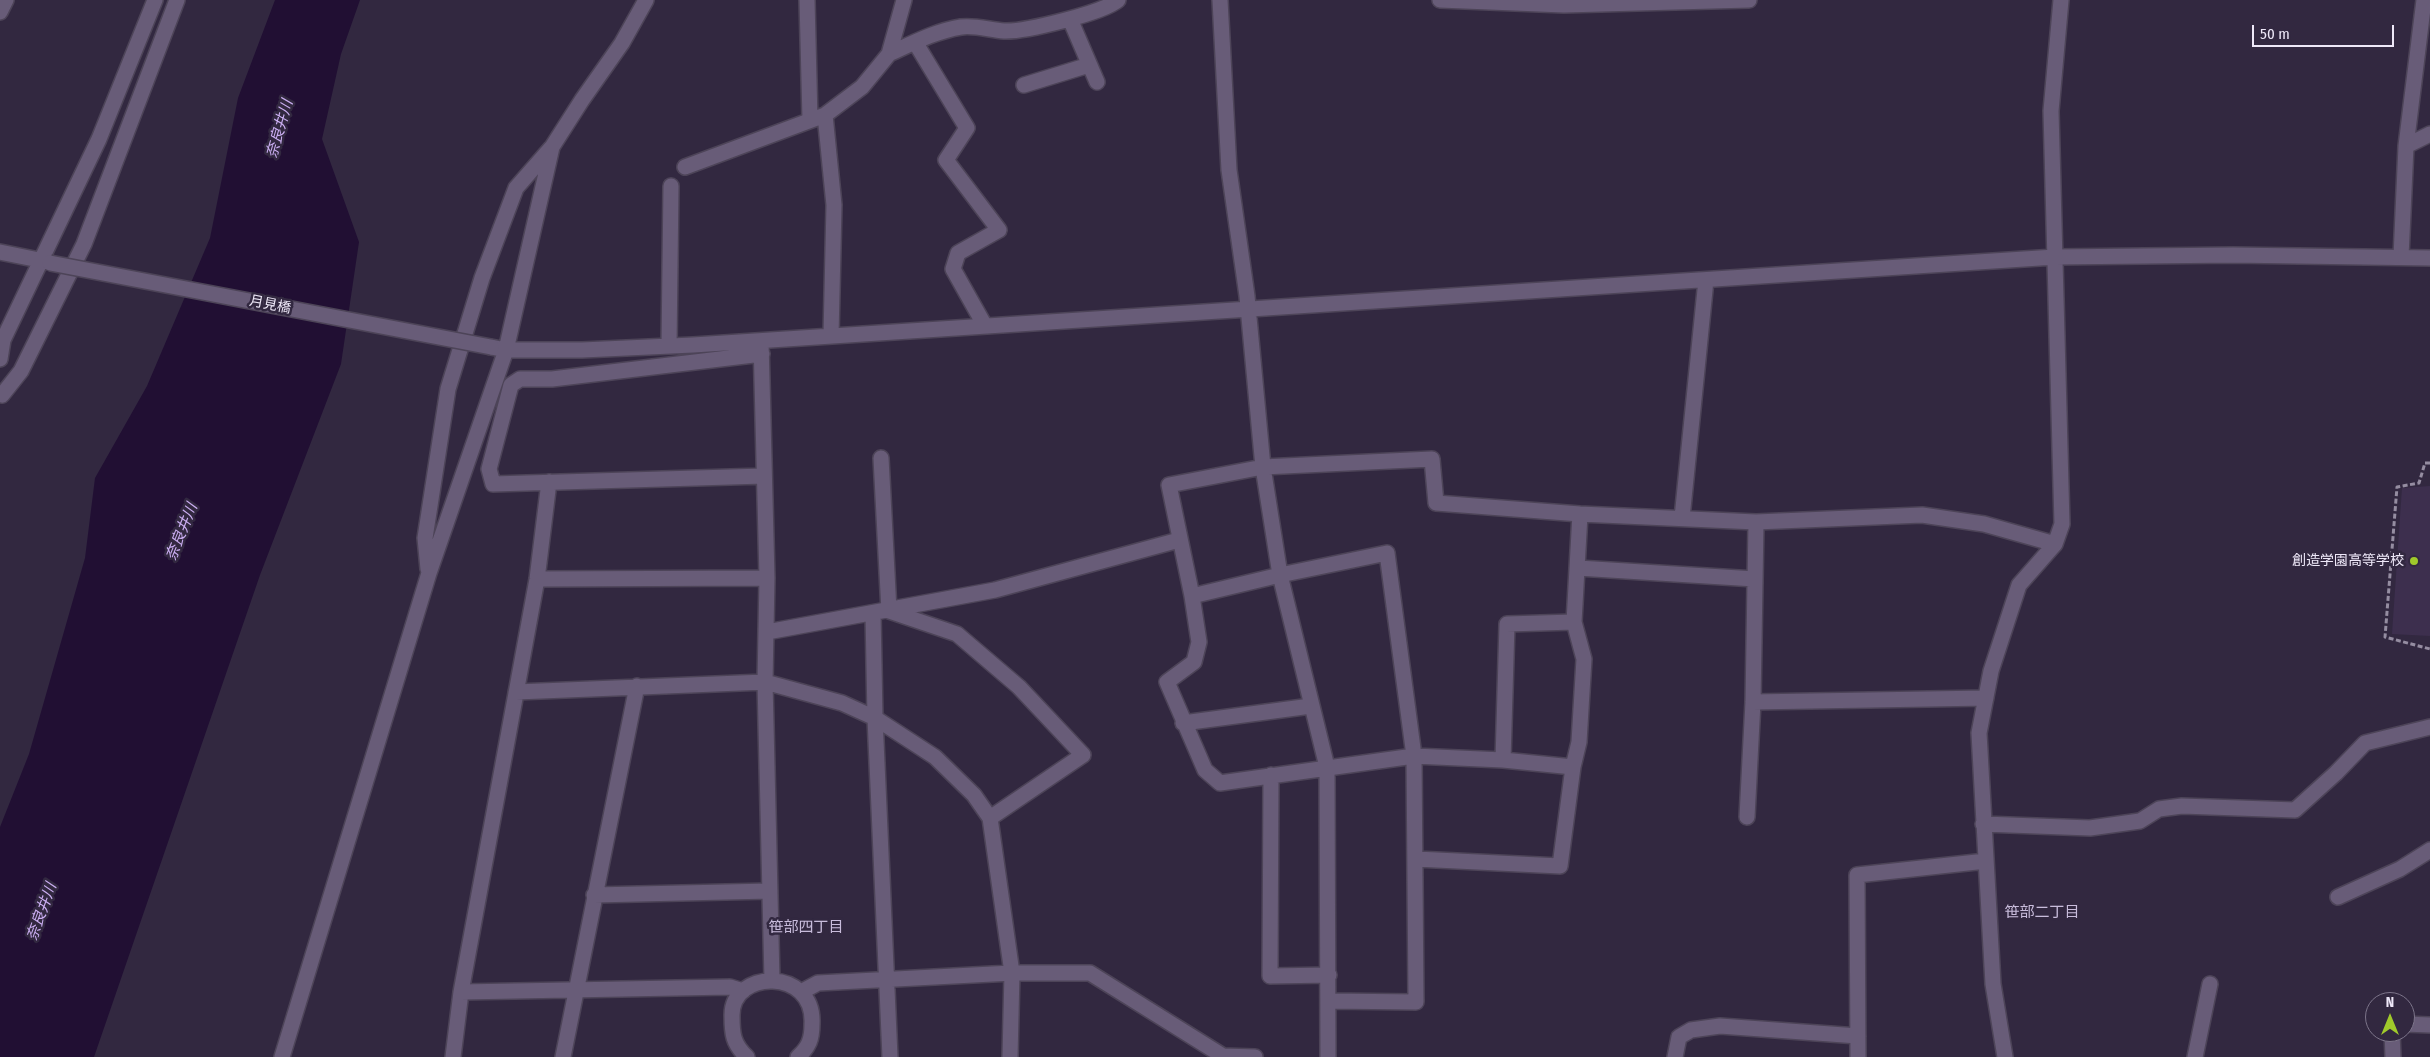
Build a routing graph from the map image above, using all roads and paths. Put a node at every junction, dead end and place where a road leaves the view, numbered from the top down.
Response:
1 (6, 0) edge
2 (155, 0) edge
3 (177, 0) edge
4 (646, 0) edge
5 (807, 0) edge
6 (904, 0) edge
7 (1118, 0) edge
8 (1220, 0) edge
9 (1440, 0) edge
10 (1749, 0) edge
11 (2061, 0) edge
12 (2424, 0) edge
13 (1458, 1) edge
14 (1565, 2) edge
15 (0, 12) edge
16 (1070, 19) junction
17 (914, 42) junction
18 (889, 54) junction
19 (1089, 65) junction
20 (1097, 82) dead end
21 (1024, 85) dead end
22 (825, 115) junction
23 (810, 120) junction
24 (2430, 134) edge
25 (2406, 146) junction
26 (552, 147) junction
27 (685, 167) dead end
28 (672, 186) dead end
29 (0, 252) edge
30 (2055, 257) junction
31 (2401, 257) junction
32 (2430, 258) edge
33 (45, 262) junction
34 (1706, 280) junction
35 (1248, 310) junction
36 (985, 326) junction
37 (831, 336) junction
38 (669, 346) junction
39 (498, 348) junction
40 (761, 348) junction
41 (0, 359) edge
42 (1, 394) edge
43 (881, 458) dead end
44 (2430, 463) edge
45 (1264, 467) junction
46 (764, 476) junction
47 (549, 482) junction
48 (1580, 514) junction
49 (1682, 518) junction
50 (1756, 522) junction
51 (1179, 540) junction
52 (2055, 544) junction
53 (1578, 568) junction
54 (429, 573) junction
55 (1280, 575) junction
56 (767, 578) junction
57 (537, 579) junction
58 (1755, 579) junction
59 (1192, 596) junction
60 (889, 611) junction
61 (873, 613) junction
62 (1574, 622) junction
63 (767, 632) junction
64 (2430, 650) edge
65 (765, 682) junction
66 (637, 686) junction
67 (516, 692) junction
68 (1986, 698) junction
69 (1753, 702) junction
70 (1311, 706) junction
71 (875, 718) junction
72 (1183, 723) junction
73 (2430, 727) edge
74 (1414, 756) junction
75 (1503, 760) junction
76 (1327, 767) junction
77 (1574, 767) junction
78 (1271, 775) junction
79 (1747, 817) dead end
80 (990, 818) junction
81 (1983, 824) junction
82 (2430, 850) edge
83 (1416, 859) junction
84 (1986, 861) junction
85 (770, 891) junction
86 (594, 895) junction
87 (2338, 897) dead end
88 (1012, 973) junction
89 (1329, 975) junction
90 (772, 980) junction
91 (887, 980) junction
92 (2210, 984) dead end
93 (577, 990) junction
94 (743, 991) junction
95 (461, 992) junction
96 (802, 992) junction
97 (1330, 1001) junction
98 (2415, 1024) edge
99 (2430, 1025) edge
100 (1858, 1036) junction
101 (2392, 1042) edge
102 (804, 1055) edge
103 (282, 1057) edge
104 (453, 1057) edge
105 (563, 1057) edge
106 (747, 1057) edge
107 (890, 1057) edge
108 (1010, 1057) edge
109 (1255, 1057) edge
110 (1328, 1057) edge
111 (1675, 1057) edge
112 (1858, 1057) edge
113 (2005, 1057) edge
114 (2194, 1057) edge
115 (2393, 1057) edge

1 - 15 street
2 - 33 street
3 - 42 street
4 - 26 street
5 - 23 street
6 - 18 street
7 - 16 street
8 - 35 street
9 - 13 street
10 - 14 street
11 - 30 street
12 - 25 street
13 - 14 street
16 - 17 street
16 - 19 street
17 - 18 street
17 - 36 street
18 - 22 street
19 - 20 street
19 - 21 street
22 - 23 street
22 - 37 street
23 - 27 street
24 - 25 street
25 - 31 street
26 - 39 street
26 - 54 street
28 - 38 street
29 - 33 street, 月見橋
30 - 31 street
30 - 34 street
30 - 52 street
31 - 32 street
33 - 39 street, 月見橋, bridge
33 - 41 street
34 - 35 street
34 - 49 street
35 - 36 street
35 - 45 street
36 - 37 street
37 - 40 street
38 - 39 street, 月見橋
38 - 40 street, 月見橋
39 - 54 street
40 - 46 street
40 - 47 street
43 - 60 street
44 - 64 path
45 - 48 street
45 - 51 street
45 - 55 street
46 - 47 street
46 - 56 street
47 - 57 street
48 - 49 street
48 - 53 street
49 - 50 street
50 - 52 street
50 - 58 street
51 - 59 street
51 - 60 street
52 - 68 street
53 - 58 street
53 - 62 street
54 - 103 street
55 - 59 street
55 - 70 street
55 - 74 street
56 - 57 street
56 - 63 street
57 - 67 street
58 - 69 street
59 - 72 street
60 - 61 street
60 - 80 street
61 - 63 street
61 - 71 street
62 - 75 street
62 - 77 street
63 - 65 street
65 - 66 street
65 - 71 street
65 - 85 street
66 - 67 street
66 - 86 street
67 - 95 street
68 - 69 street
68 - 81 street
69 - 79 street
70 - 72 street
70 - 76 street
71 - 80 street
71 - 91 street
72 - 78 street
73 - 81 street
74 - 75 street
74 - 76 street
74 - 83 street
75 - 77 street
76 - 78 street
76 - 89 street
77 - 83 street
78 - 89 street
80 - 88 street
81 - 84 street
82 - 87 street
83 - 97 street
84 - 100 street
84 - 113 street
85 - 86 street
85 - 90 street
86 - 93 street
88 - 91 street
88 - 108 street
88 - 109 street
89 - 97 street
90 - 94 street
90 - 96 street
91 - 96 street
91 - 107 street
92 - 114 street
93 - 94 street
93 - 95 street
93 - 105 street
94 - 106 street
95 - 104 street
96 - 102 street
97 - 110 street
98 - 99 street
100 - 111 street
100 - 112 street
101 - 115 street

